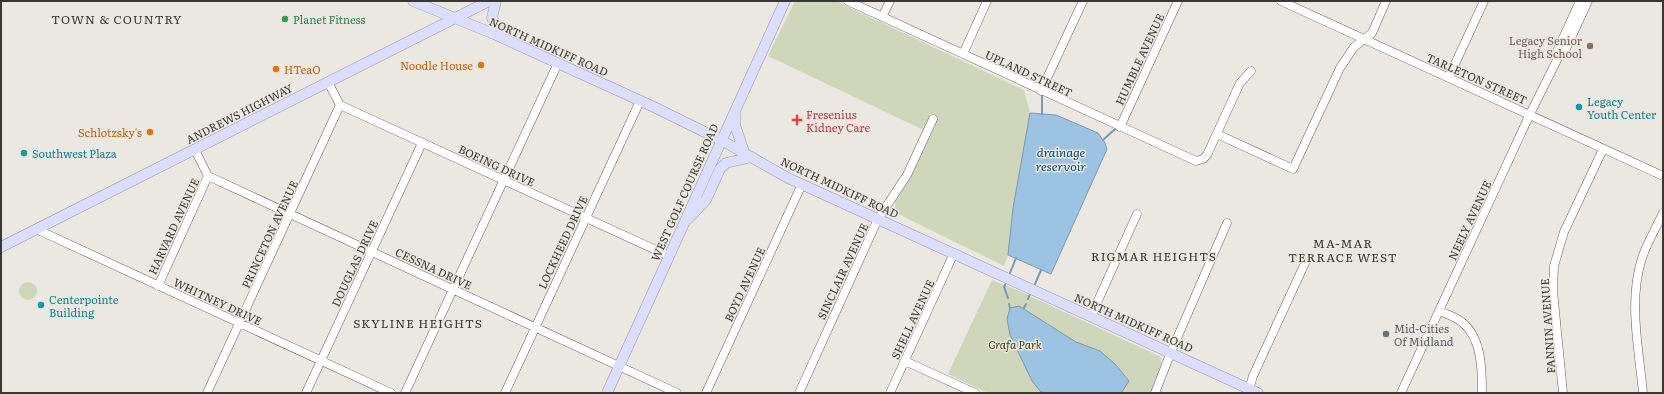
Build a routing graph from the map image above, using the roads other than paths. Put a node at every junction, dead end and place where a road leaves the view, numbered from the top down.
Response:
1 (413, 1) edge
2 (489, 1) edge
3 (496, 1) edge
4 (785, 1) edge
5 (848, 1) edge
6 (890, 1) edge
7 (987, 1) edge
8 (1083, 1) edge
9 (1178, 1) edge
10 (1386, 1) edge
11 (1484, 1) edge
12 (1580, 1) edge
13 (1588, 1) edge
14 (1286, 2) edge
15 (882, 17) junction
16 (454, 18) junction
17 (503, 38) junction
18 (1365, 39) junction
19 (963, 54) junction
20 (1559, 56) junction
21 (558, 63) junction
22 (1252, 71) dead end
23 (1449, 77) junction
24 (328, 82) junction
25 (1042, 91) junction
26 (640, 101) junction
27 (340, 105) junction
28 (735, 110) junction
29 (1530, 114) junction
30 (933, 119) dead end
31 (1120, 127) junction
32 (1217, 134) junction
33 (721, 140) junction
34 (422, 143) junction
35 (1603, 149) junction
36 (195, 150) junction
37 (748, 154) junction
38 (208, 176) junction
39 (1663, 176) edge
40 (504, 180) junction
41 (802, 184) junction
42 (1663, 213) edge
43 (290, 214) junction
44 (1137, 214) dead end
45 (586, 218) junction
46 (878, 219) junction
47 (1227, 224) dead end
48 (683, 225) junction
49 (36, 230) junction
50 (1, 247) edge
51 (372, 252) junction
52 (954, 253) junction
53 (668, 256) junction
54 (1305, 262) dead end
55 (158, 286) junction
56 (453, 290) junction
57 (1439, 311) junction
58 (1091, 316) junction
59 (240, 323) junction
60 (535, 327) junction
61 (1170, 352) junction
62 (321, 361) junction
63 (905, 361) junction
64 (619, 366) junction
65 (1252, 392) edge
66 (207, 393) edge
67 (306, 393) edge
68 (391, 393) edge
69 (405, 393) edge
70 (505, 393) edge
71 (606, 393) edge
72 (677, 393) edge
73 (706, 393) edge
74 (798, 393) edge
75 (890, 393) edge
76 (975, 393) edge
77 (1155, 393) edge
78 (1401, 393) edge
79 (1482, 393) edge
80 (1562, 393) edge
81 (1642, 393) edge

1 - 16 main road, NORTH MIDKIFF ROAD
2 - 16 main road, ANDREWS HIGHWAY
3 - 17 main road
4 - 28 main road, WEST GOLF COURSE ROAD
5 - 15 street, UPLAND STREET
6 - 15 street
7 - 19 street
8 - 25 street
9 - 31 street, HUMBLE AVENUE
10 - 18 street
11 - 23 street
12 - 20 street, NEELY AVENUE
13 - 20 street, NEELY AVENUE
14 - 18 street, TARLETON STREET
15 - 19 street, UPLAND STREET
16 - 17 main road, NORTH MIDKIFF ROAD
16 - 24 main road, ANDREWS HIGHWAY
17 - 21 main road, NORTH MIDKIFF ROAD
18 - 23 street, TARLETON STREET
18 - 32 street
19 - 25 street, UPLAND STREET
20 - 29 street, NEELY AVENUE
21 - 26 main road, NORTH MIDKIFF ROAD
21 - 40 street
22 - 32 street
23 - 29 street, TARLETON STREET
24 - 27 street
24 - 36 main road, ANDREWS HIGHWAY
25 - 31 street, UPLAND STREET
26 - 33 main road, NORTH MIDKIFF ROAD
26 - 45 street, LOCKHEED DRIVE
27 - 34 street, BOEING DRIVE
27 - 43 street, PRINCETON AVENUE
28 - 33 main road, WEST GOLF COURSE ROAD
28 - 37 main road
29 - 35 street, TARLETON STREET
29 - 57 street, NEELY AVENUE
30 - 46 street, SINCLAIR AVENUE
31 - 32 street, UPLAND STREET
33 - 37 main road, NORTH MIDKIFF ROAD
33 - 48 main road, WEST GOLF COURSE ROAD
34 - 40 street, BOEING DRIVE
34 - 51 street, DOUGLAS DRIVE
35 - 39 street, TARLETON STREET
35 - 80 street, FANNIN AVENUE
36 - 38 street
36 - 49 main road, ANDREWS HIGHWAY
37 - 41 main road, NORTH MIDKIFF ROAD
37 - 48 main road
38 - 43 street, CESSNA DRIVE
38 - 55 street, HARVARD AVENUE
40 - 45 street, BOEING DRIVE
40 - 56 street
41 - 46 main road, NORTH MIDKIFF ROAD
41 - 73 street, BOYD AVENUE
42 - 81 street
43 - 51 street, CESSNA DRIVE
43 - 59 street, PRINCETON AVENUE
44 - 58 street
45 - 53 street, BOEING DRIVE
45 - 60 street, LOCKHEED DRIVE
46 - 52 main road, NORTH MIDKIFF ROAD
46 - 74 street, SINCLAIR AVENUE
47 - 61 street
48 - 53 main road, WEST GOLF COURSE ROAD
49 - 50 main road, ANDREWS HIGHWAY
49 - 55 street, WHITNEY DRIVE
51 - 56 street, CESSNA DRIVE
51 - 62 street, DOUGLAS DRIVE
52 - 58 main road, NORTH MIDKIFF ROAD
52 - 63 street, SHELL AVENUE
53 - 64 main road, WEST GOLF COURSE ROAD
54 - 65 street
55 - 59 street, WHITNEY DRIVE
56 - 60 street, CESSNA DRIVE
56 - 69 street
57 - 78 street, NEELY AVENUE
57 - 79 street
58 - 61 main road, NORTH MIDKIFF ROAD
59 - 62 street, WHITNEY DRIVE
59 - 66 street, PRINCETON AVENUE
60 - 64 street, CESSNA DRIVE
60 - 70 street, LOCKHEED DRIVE
61 - 65 main road, NORTH MIDKIFF ROAD
61 - 77 street
62 - 67 street, DOUGLAS DRIVE
62 - 68 street, WHITNEY DRIVE
63 - 75 street, SHELL AVENUE
63 - 76 street
64 - 71 main road, WEST GOLF COURSE ROAD
64 - 72 street, CESSNA DRIVE

